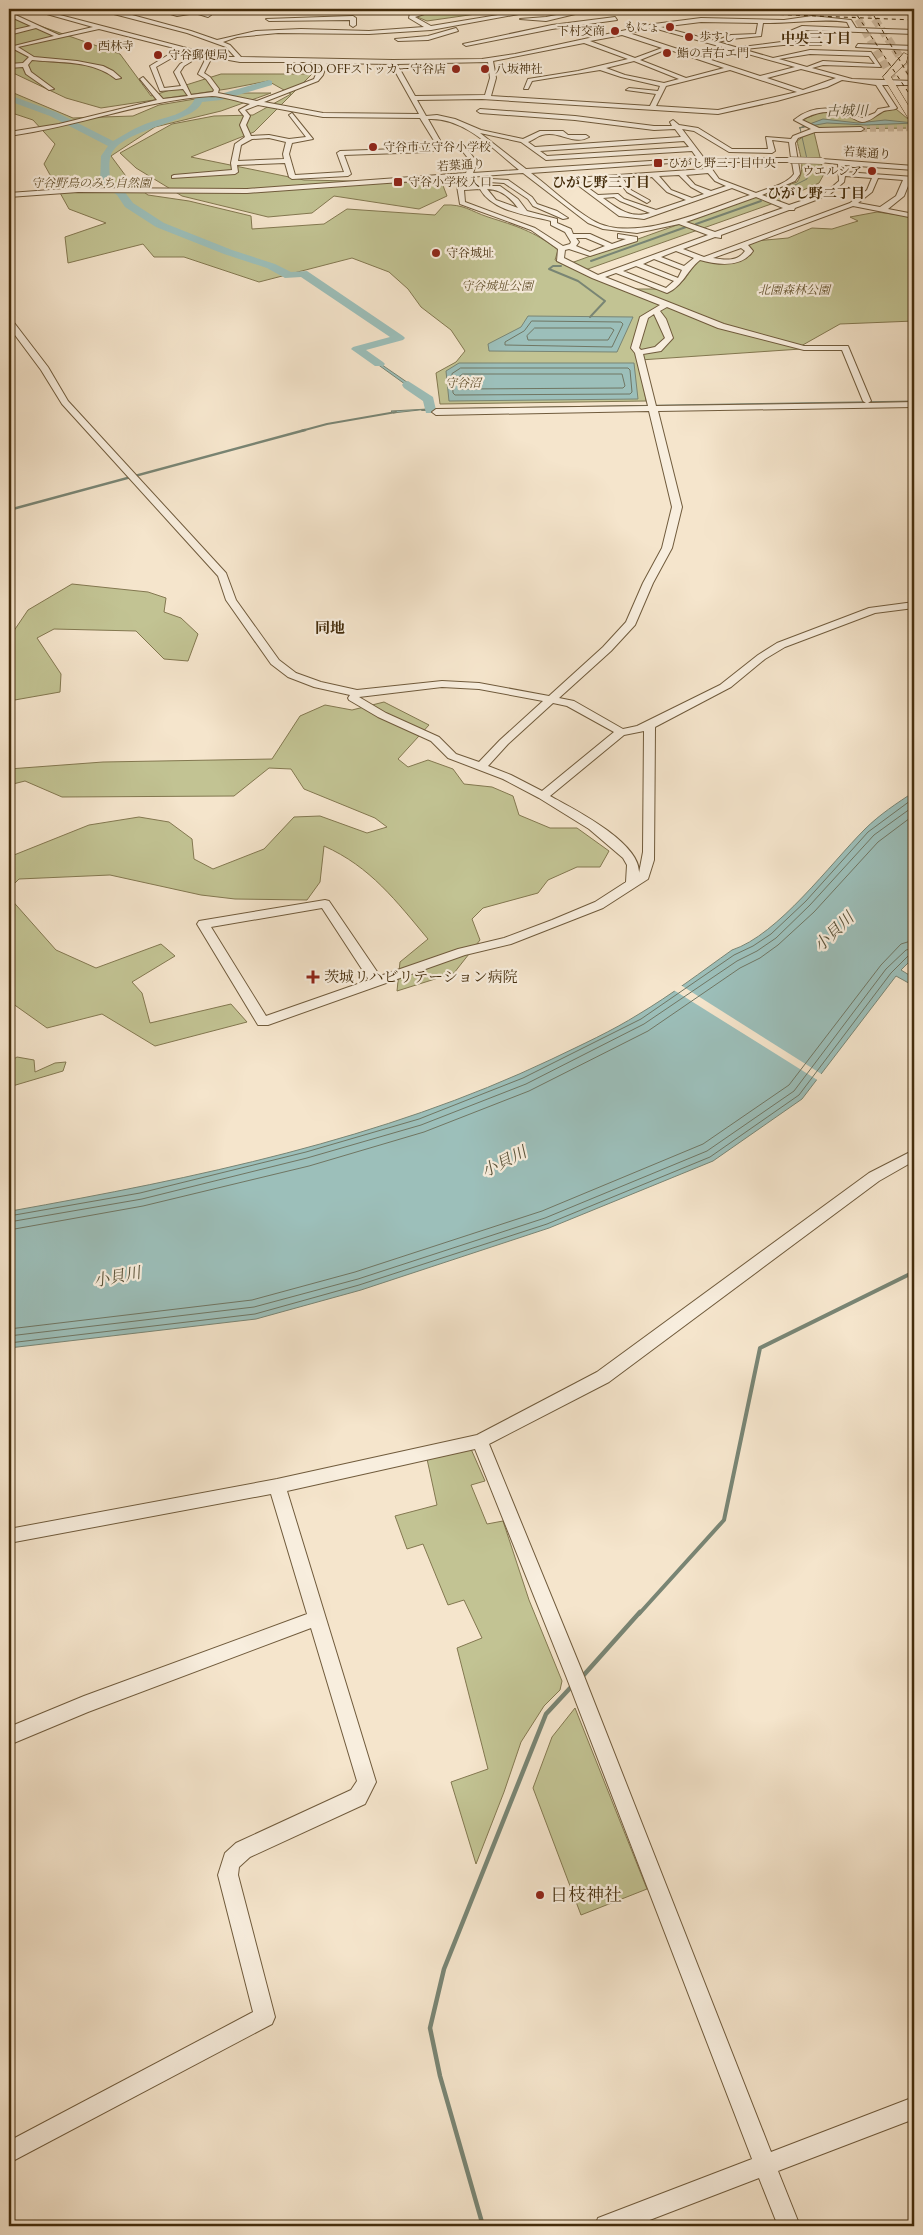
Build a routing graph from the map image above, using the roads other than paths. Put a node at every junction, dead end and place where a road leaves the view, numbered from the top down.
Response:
1 (34, 9) edge
2 (82, 9) edge
3 (163, 9) edge
4 (243, 9) edge
5 (262, 9) edge
6 (414, 9) edge
7 (436, 9) edge
8 (544, 9) edge
9 (593, 9) edge
10 (786, 9) edge
11 (838, 9) edge
12 (137, 10) edge
13 (314, 12) dead end
14 (9, 14) edge
15 (208, 15) dead end
16 (411, 16) junction
17 (135, 18) junction
18 (299, 18) junction
19 (270, 19) junction
20 (476, 19) junction
21 (615, 19) dead end
22 (526, 20) junction
23 (761, 21) junction
24 (121, 22) dead end
25 (114, 25) dead end
26 (157, 25) junction
27 (274, 25) junction
28 (353, 25) junction
29 (361, 25) dead end
30 (377, 25) dead end
31 (486, 25) junction
32 (36, 26) junction
33 (654, 26) junction
34 (102, 27) junction
35 (430, 27) junction
36 (149, 28) dead end
37 (726, 28) dead end
38 (743, 28) dead end
39 (302, 29) junction
40 (320, 29) junction
41 (752, 29) dead end
42 (761, 29) junction
43 (532, 30) junction
44 (854, 30) junction
45 (397, 31) junction
46 (697, 31) dead end
47 (291, 32) junction
48 (310, 32) junction
49 (493, 32) dead end
50 (623, 32) junction
51 (914, 32) edge
52 (9, 33) edge
53 (193, 33) junction
54 (444, 34) junction
55 (57, 35) junction
56 (244, 35) junction
57 (686, 35) junction
58 (502, 36) junction
59 (165, 37) dead end
60 (180, 37) dead end
61 (452, 37) dead end
62 (173, 39) dead end
63 (290, 39) dead end
64 (308, 40) dead end
65 (337, 40) dead end
66 (459, 40) dead end
67 (584, 41) junction
68 (219, 42) junction
69 (714, 42) junction
70 (792, 43) junction
71 (466, 44) junction
72 (830, 44) dead end
73 (848, 45) dead end
74 (668, 46) junction
75 (11, 47) edge
76 (899, 47) junction
77 (740, 48) junction
78 (914, 48) edge
79 (183, 49) junction
80 (210, 56) junction
81 (904, 56) junction
82 (30, 58) junction
83 (775, 58) junction
84 (636, 59) junction
85 (240, 60) junction
86 (491, 60) junction
87 (324, 62) junction
88 (393, 62) junction
89 (911, 63) dead end
90 (25, 65) junction
91 (9, 66) edge
92 (805, 67) junction
93 (601, 68) junction
94 (732, 68) junction
95 (850, 73) junction
96 (565, 75) junction
97 (206, 77) junction
98 (118, 78) dead end
99 (189, 78) dead end
100 (198, 78) dead end
101 (760, 78) junction
102 (143, 79) dead end
103 (181, 79) junction
104 (686, 80) junction
105 (573, 81) dead end
106 (878, 83) junction
107 (889, 83) junction
108 (914, 83) edge
109 (664, 85) junction
110 (185, 87) junction
111 (898, 87) tunnel mouth
112 (526, 88) dead end
113 (51, 89) dead end
114 (629, 90) dead end
115 (803, 92) junction
116 (661, 93) junction
117 (215, 94) junction
118 (276, 94) junction
119 (190, 97) junction
120 (487, 97) junction
121 (412, 98) junction
122 (514, 99) junction
123 (161, 100) junction
124 (254, 103) junction
125 (275, 105) junction
126 (652, 108) junction
127 (677, 110) junction
128 (480, 111) dead end
129 (914, 111) edge
130 (507, 113) junction
131 (292, 115) dead end
132 (422, 117) junction
133 (914, 121) edge
134 (464, 124) junction
135 (676, 126) junction
136 (654, 128) junction
137 (861, 129) tunnel mouth
138 (818, 130) junction
139 (9, 134) edge
140 (248, 137) junction
141 (686, 140) junction
142 (793, 140) junction
143 (289, 141) junction
144 (523, 141) junction
145 (632, 142) junction
146 (439, 144) junction
147 (604, 144) junction
148 (694, 148) junction
149 (534, 149) junction
150 (611, 154) junction
151 (702, 159) junction
152 (288, 162) junction
153 (841, 162) junction
154 (234, 163) junction
155 (620, 164) junction
156 (585, 167) junction
157 (914, 168) edge
158 (709, 171) junction
159 (524, 172) junction
160 (680, 172) junction
161 (364, 174) dead end
162 (653, 174) junction
163 (843, 174) junction
164 (467, 175) junction
165 (618, 176) junction
166 (876, 176) junction
167 (174, 177) dead end
168 (593, 178) junction
169 (910, 179) edge
170 (365, 183) junction
171 (460, 186) junction
172 (482, 187) junction
173 (730, 187) junction
174 (905, 189) junction
175 (914, 190) edge
176 (711, 194) junction
177 (9, 195) edge
178 (754, 196) junction
179 (597, 197) junction
180 (691, 200) junction
181 (898, 200) junction
182 (906, 200) dead end
183 (852, 204) junction
184 (668, 208) junction
185 (790, 208) junction
186 (613, 209) junction
187 (605, 210) dead end
188 (881, 210) junction
189 (523, 211) junction
190 (798, 211) dead end
191 (656, 213) junction
192 (828, 213) junction
193 (584, 215) junction
194 (914, 216) edge
195 (565, 218) junction
196 (807, 218) junction
197 (842, 218) dead end
198 (504, 219) junction
199 (680, 222) junction
200 (556, 224) junction
201 (820, 226) dead end
202 (716, 235) junction
203 (571, 236) junction
204 (724, 238) dead end
205 (733, 242) dead end
206 (741, 245) junction
207 (612, 246) junction
208 (570, 247) junction
209 (562, 248) junction
210 (677, 249) junction
211 (655, 257) junction
212 (701, 258) junction
213 (637, 264) junction
214 (686, 269) junction
215 (617, 271) junction
216 (599, 278) junction
217 (679, 281) junction
218 (666, 305) junction
219 (655, 310) junction
220 (9, 322) edge
221 (638, 353) junction
222 (868, 401) dead end
223 (914, 405) edge
224 (652, 406) junction
225 (436, 412) dead end
226 (132, 477) joint
227 (914, 604) edge
228 (358, 692) junction
229 (552, 699) junction
230 (650, 725) junction
231 (621, 732) junction
232 (481, 767) junction
233 (543, 796) junction
234 (632, 885) junction
235 (377, 982) junction
236 (914, 1155) edge
237 (480, 1441) junction
238 (278, 1486) junction
239 (9, 1536) edge
240 (317, 1618) junction
241 (9, 1736) edge
242 (914, 2108) edge
243 (9, 2152) edge
244 (765, 2165) junction
245 (606, 2226) edge
246 (789, 2226) edge

1 - 2 street
1 - 34 street
2 - 17 street
3 - 12 street
3 - 15 street
4 - 5 street
5 - 19 street
6 - 16 street
7 - 16 street
8 - 20 street
8 - 22 street
9 - 22 street
10 - 11 street
12 - 17 street
13 - 18 street
14 - 32 street
16 - 35 street
17 - 24 street
17 - 26 street
18 - 19 street
18 - 28 street
19 - 27 street
20 - 31 street
20 - 35 street
21 - 43 street
22 - 31 street
22 - 43 street
23 - 33 street
23 - 42 street
23 - 44 street
25 - 34 street
26 - 36 street
26 - 53 street
27 - 39 street
27 - 56 street
28 - 29 street
28 - 40 street
30 - 45 street
31 - 54 street
32 - 52 street
32 - 55 street
33 - 50 street
33 - 57 street
34 - 55 street
34 - 79 street
35 - 45 street
35 - 54 street
37 - 38 street
39 - 40 street
39 - 47 street
39 - 48 street
40 - 45 street
40 - 48 street
41 - 42 street
42 - 69 street
43 - 58 street
44 - 51 street
44 - 70 street
46 - 57 street
47 - 56 street
47 - 63 street
48 - 64 street
49 - 58 street
50 - 67 street
50 - 74 street
53 - 60 street
53 - 68 street
54 - 61 street
54 - 65 street
55 - 75 street
56 - 68 street
57 - 69 street
58 - 71 street
59 - 62 street
66 - 71 street
67 - 84 street
67 - 86 street
68 - 85 street
68 - 103 street
69 - 77 street
70 - 72 street
70 - 77 street
71 - 86 street
73 - 76 street
74 - 84 street
74 - 94 street
75 - 82 street
76 - 78 street
76 - 81 main road
77 - 83 street
79 - 80 street
79 - 110 street
80 - 85 street
80 - 97 street
81 - 89 main road
81 - 107 main road
82 - 90 street
82 - 98 street
83 - 92 street
83 - 95 street
84 - 93 street
84 - 104 street
85 - 87 street
86 - 88 street
86 - 120 street
87 - 88 street
87 - 118 street
88 - 121 street
90 - 91 street
90 - 113 street
92 - 95 street
92 - 95 street
92 - 101 street
93 - 96 street
93 - 109 street
94 - 101 street
94 - 104 street
95 - 106 street
95 - 115 street
96 - 105 street
96 - 112 street
97 - 100 street
97 - 117 street
99 - 103 street
101 - 115 street
102 - 123 street
103 - 110 street
104 - 109 street
106 - 107 street
106 - 138 street
107 - 108 street
107 - 133 main road
109 - 116 street
110 - 119 street
111 - 129 main road
114 - 116 street
115 - 127 street
116 - 126 street
117 - 119 street
117 - 124 street
118 - 124 street
118 - 125 street
119 - 123 street
120 - 121 street
120 - 122 street
121 - 132 street
122 - 126 street
122 - 130 street
123 - 139 street
124 - 125 street
124 - 140 street
125 - 132 street
126 - 127 street
127 - 135 street
128 - 130 street
130 - 136 street
131 - 143 street
132 - 134 street
132 - 146 street
134 - 144 street
134 - 159 street
135 - 136 street
135 - 141 street
135 - 142 street
136 - 145 street
137 - 138 street
138 - 142 street
140 - 143 street
140 - 154 street
141 - 145 street
141 - 148 street
142 - 178 street
143 - 152 street
144 - 147 street
144 - 149 street
145 - 147 street
146 - 152 street
146 - 164 street
147 - 149 street
147 - 150 street
148 - 150 street
148 - 151 street
149 - 150 street
150 - 155 street
151 - 153 street, 若葉通り, bridge
151 - 155 street, 若葉通り
151 - 158 street
152 - 154 street
153 - 157 street, 若葉通り
153 - 163 street
154 - 167 street
155 - 156 street, 若葉通り
156 - 159 street, 若葉通り
156 - 168 street
158 - 160 street
158 - 173 street
159 - 164 street, 若葉通り
159 - 193 street
160 - 162 street
160 - 176 street
161 - 170 street
162 - 165 street
162 - 180 street
163 - 166 street
163 - 185 street
164 - 170 street, 若葉通り
164 - 171 street
165 - 168 street
165 - 184 street
166 - 169 street
166 - 183 street
168 - 179 street
169 - 174 street
170 - 177 street, 若葉通り
171 - 172 street
171 - 195 street
171 - 198 street
172 - 189 street
172 - 189 street
173 - 176 street
173 - 178 street
174 - 175 street
174 - 181 street
176 - 180 street
178 - 185 street
178 - 199 street
179 - 186 street
179 - 191 street
180 - 184 street
181 - 182 street
181 - 188 street
183 - 188 street
183 - 192 street
184 - 191 street
185 - 190 street
185 - 202 street
186 - 187 street
186 - 191 street
188 - 194 street
189 - 198 street
189 - 200 street
191 - 199 street
192 - 196 street
192 - 197 street
193 - 195 street
193 - 199 street
195 - 200 street
196 - 201 street
196 - 206 street
198 - 209 street
199 - 202 street
200 - 203 street
200 - 207 street
202 - 204 street
202 - 210 street
203 - 207 street
203 - 208 street
205 - 206 street
206 - 212 street
206 - 212 street
207 - 208 street
208 - 209 street
209 - 216 street
210 - 211 street
210 - 212 street
211 - 213 street
211 - 214 street
212 - 214 street
213 - 215 street
213 - 217 street
214 - 217 street
215 - 216 street
215 - 217 street
216 - 218 street
218 - 219 street
218 - 222 street
219 - 221 street
219 - 221 street
220 - 226 street
221 - 224 street
223 - 224 street
224 - 225 street
224 - 229 street
226 - 228 street
227 - 230 street
228 - 229 street
228 - 232 street
229 - 231 street
229 - 232 street
230 - 231 street
230 - 234 street
231 - 233 street
232 - 233 street
233 - 234 street
234 - 235 street
235 - 235 street
236 - 237 street
237 - 238 street
237 - 244 street
238 - 239 street
238 - 240 street
240 - 241 street
240 - 243 street
242 - 244 street
244 - 245 street
244 - 246 street

